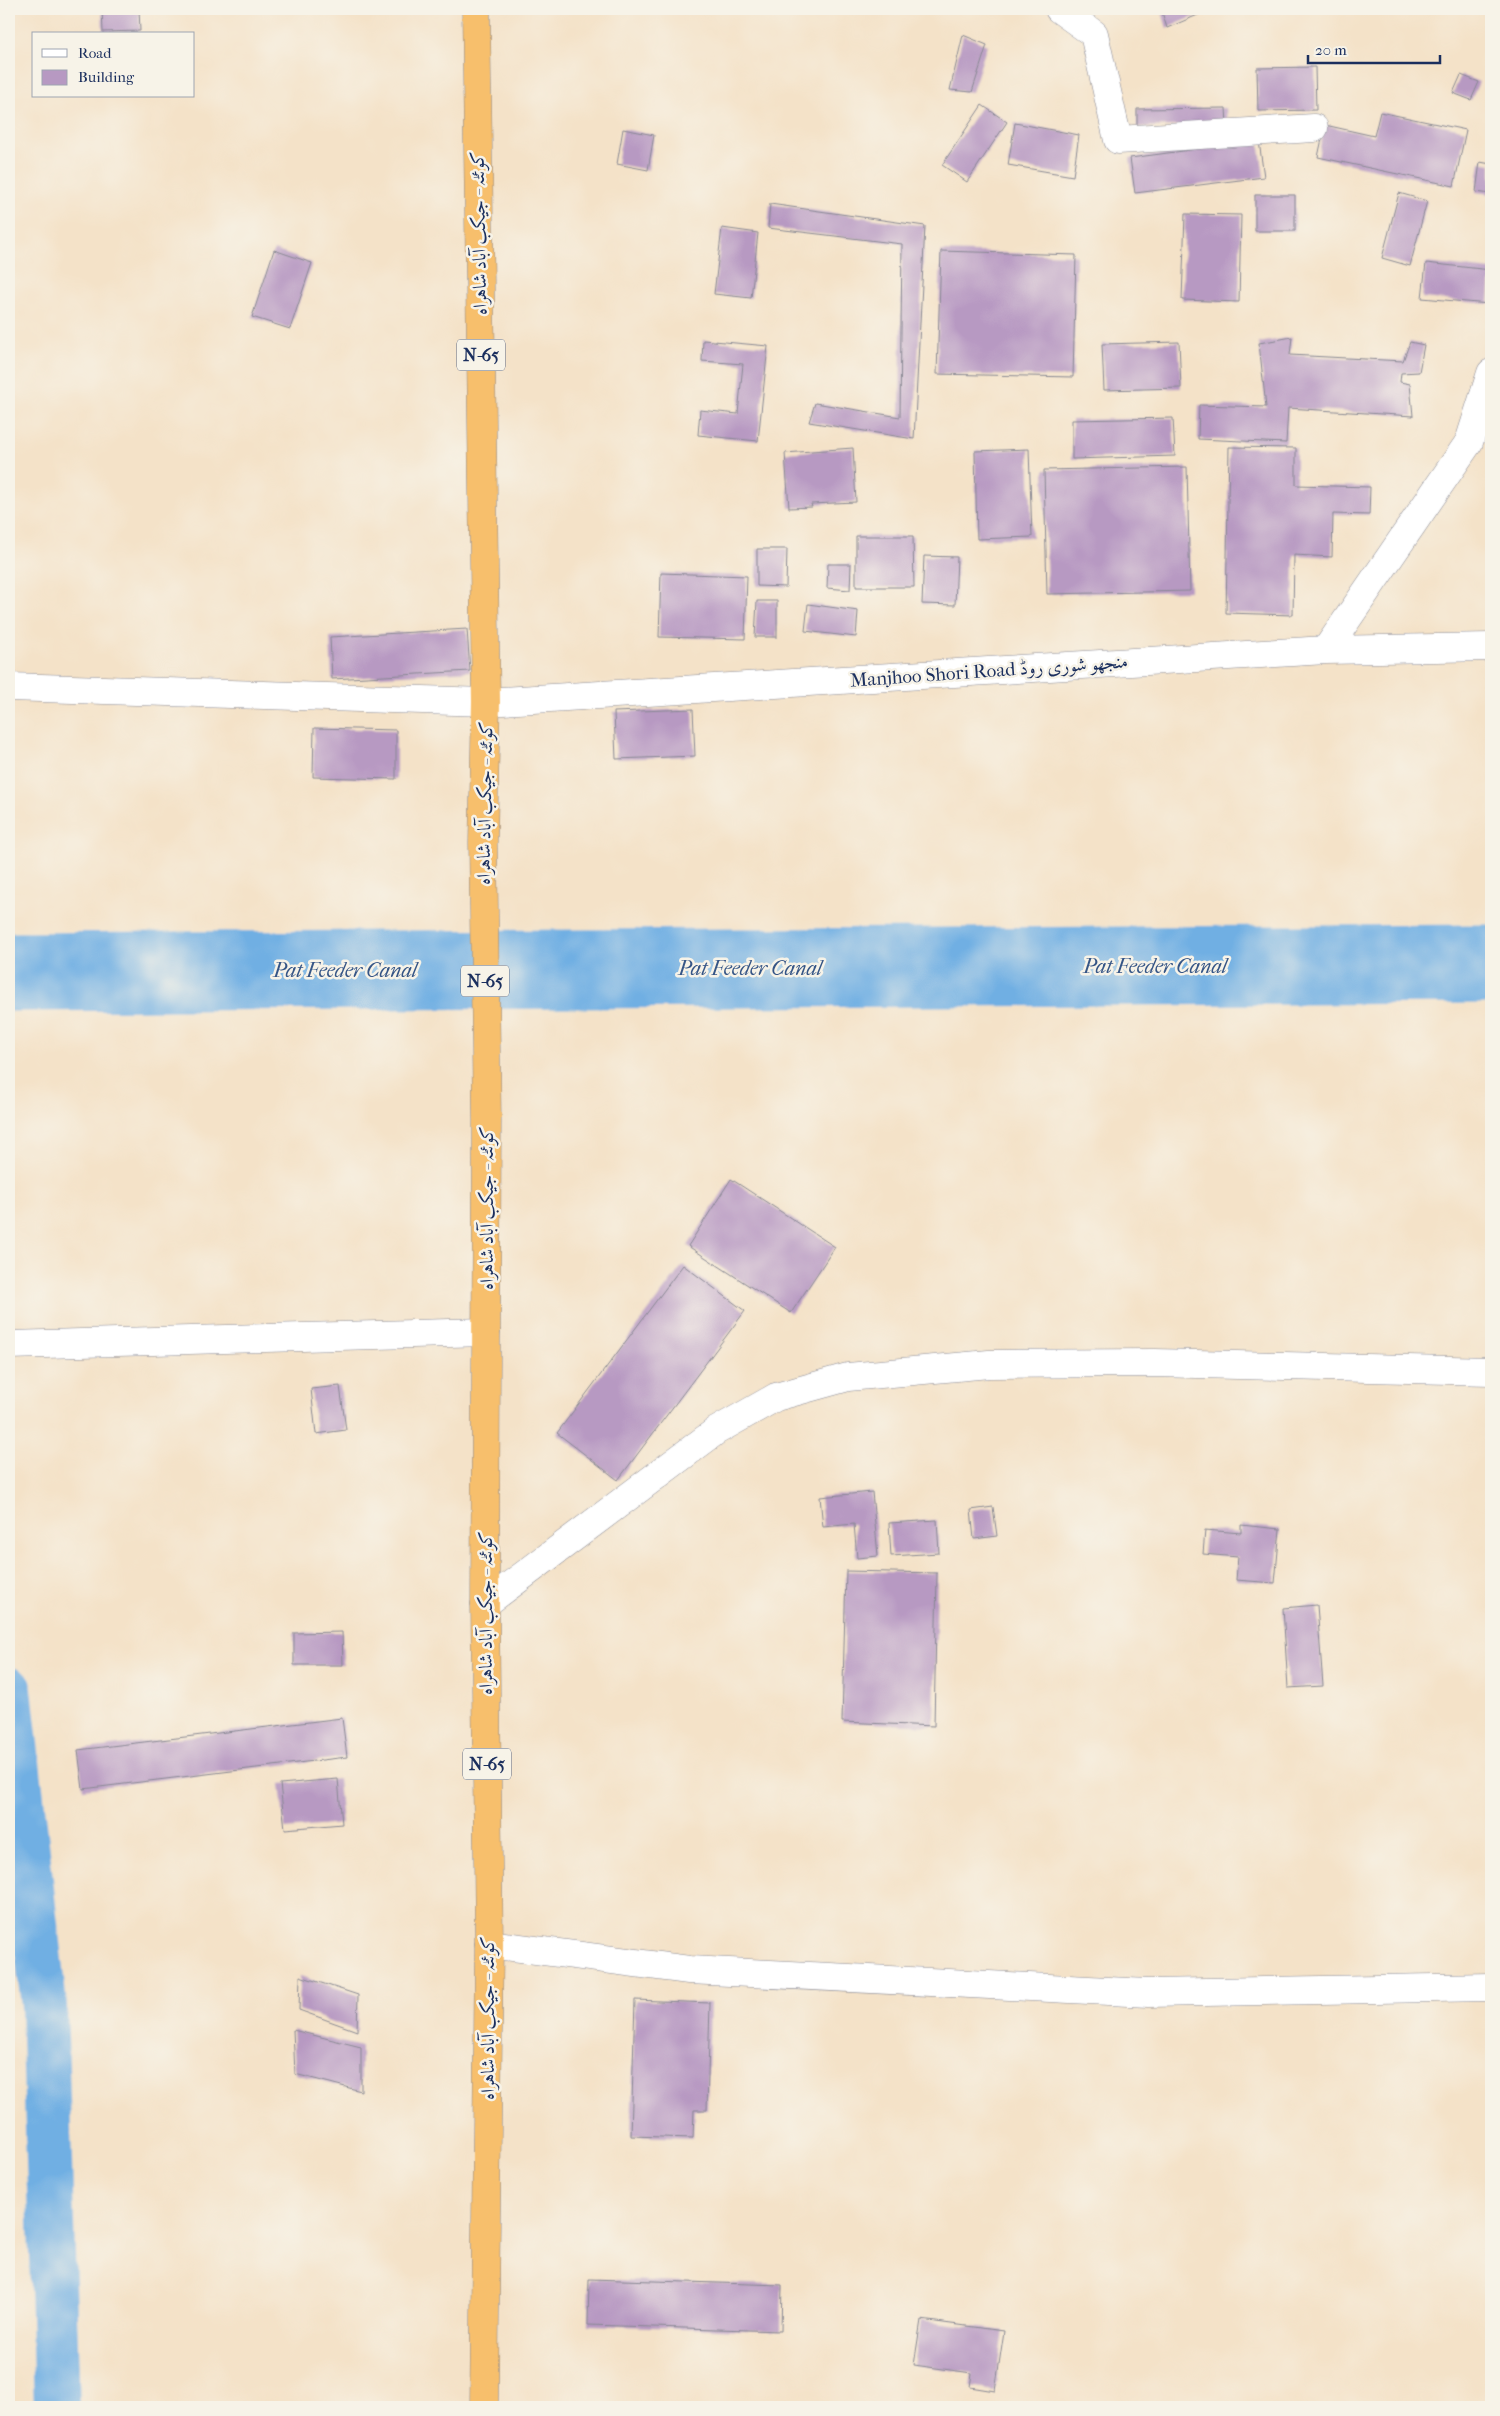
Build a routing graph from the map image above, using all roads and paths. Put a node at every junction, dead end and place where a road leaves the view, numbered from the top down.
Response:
1 (476, 9) edge
2 (1059, 9) edge
3 (1314, 128) dead end
4 (1491, 372) edge
5 (1491, 647) edge
6 (1326, 650) junction
7 (9, 687) edge
8 (486, 702) junction
9 (486, 1332) junction
10 (9, 1345) edge
11 (1491, 1371) edge
12 (485, 1604) junction
13 (489, 1944) junction
14 (1491, 1987) edge
15 (484, 2407) edge

1 - 8 highway, کوئٹہ - جیکب آباد شاہراہ / N-65
2 - 3 street
4 - 6 street
5 - 6 street, Manjhoo Shori Road منجھو شوری روڈ
6 - 8 street, Manjhoo Shori Road منجھو شوری روڈ
7 - 8 street, Manjhoo Shori Road منجھو شوری روڈ
8 - 9 highway, کوئٹہ - جیکب آباد شاہراہ / N-65
9 - 10 street
9 - 12 highway, کوئٹہ - جیکب آباد شاہراہ / N-65
11 - 12 street
12 - 13 highway, کوئٹہ - جیکب آباد شاہراہ / N-65
13 - 14 street
13 - 15 highway, کوئٹہ - جیکب آباد شاہراہ / N-65

